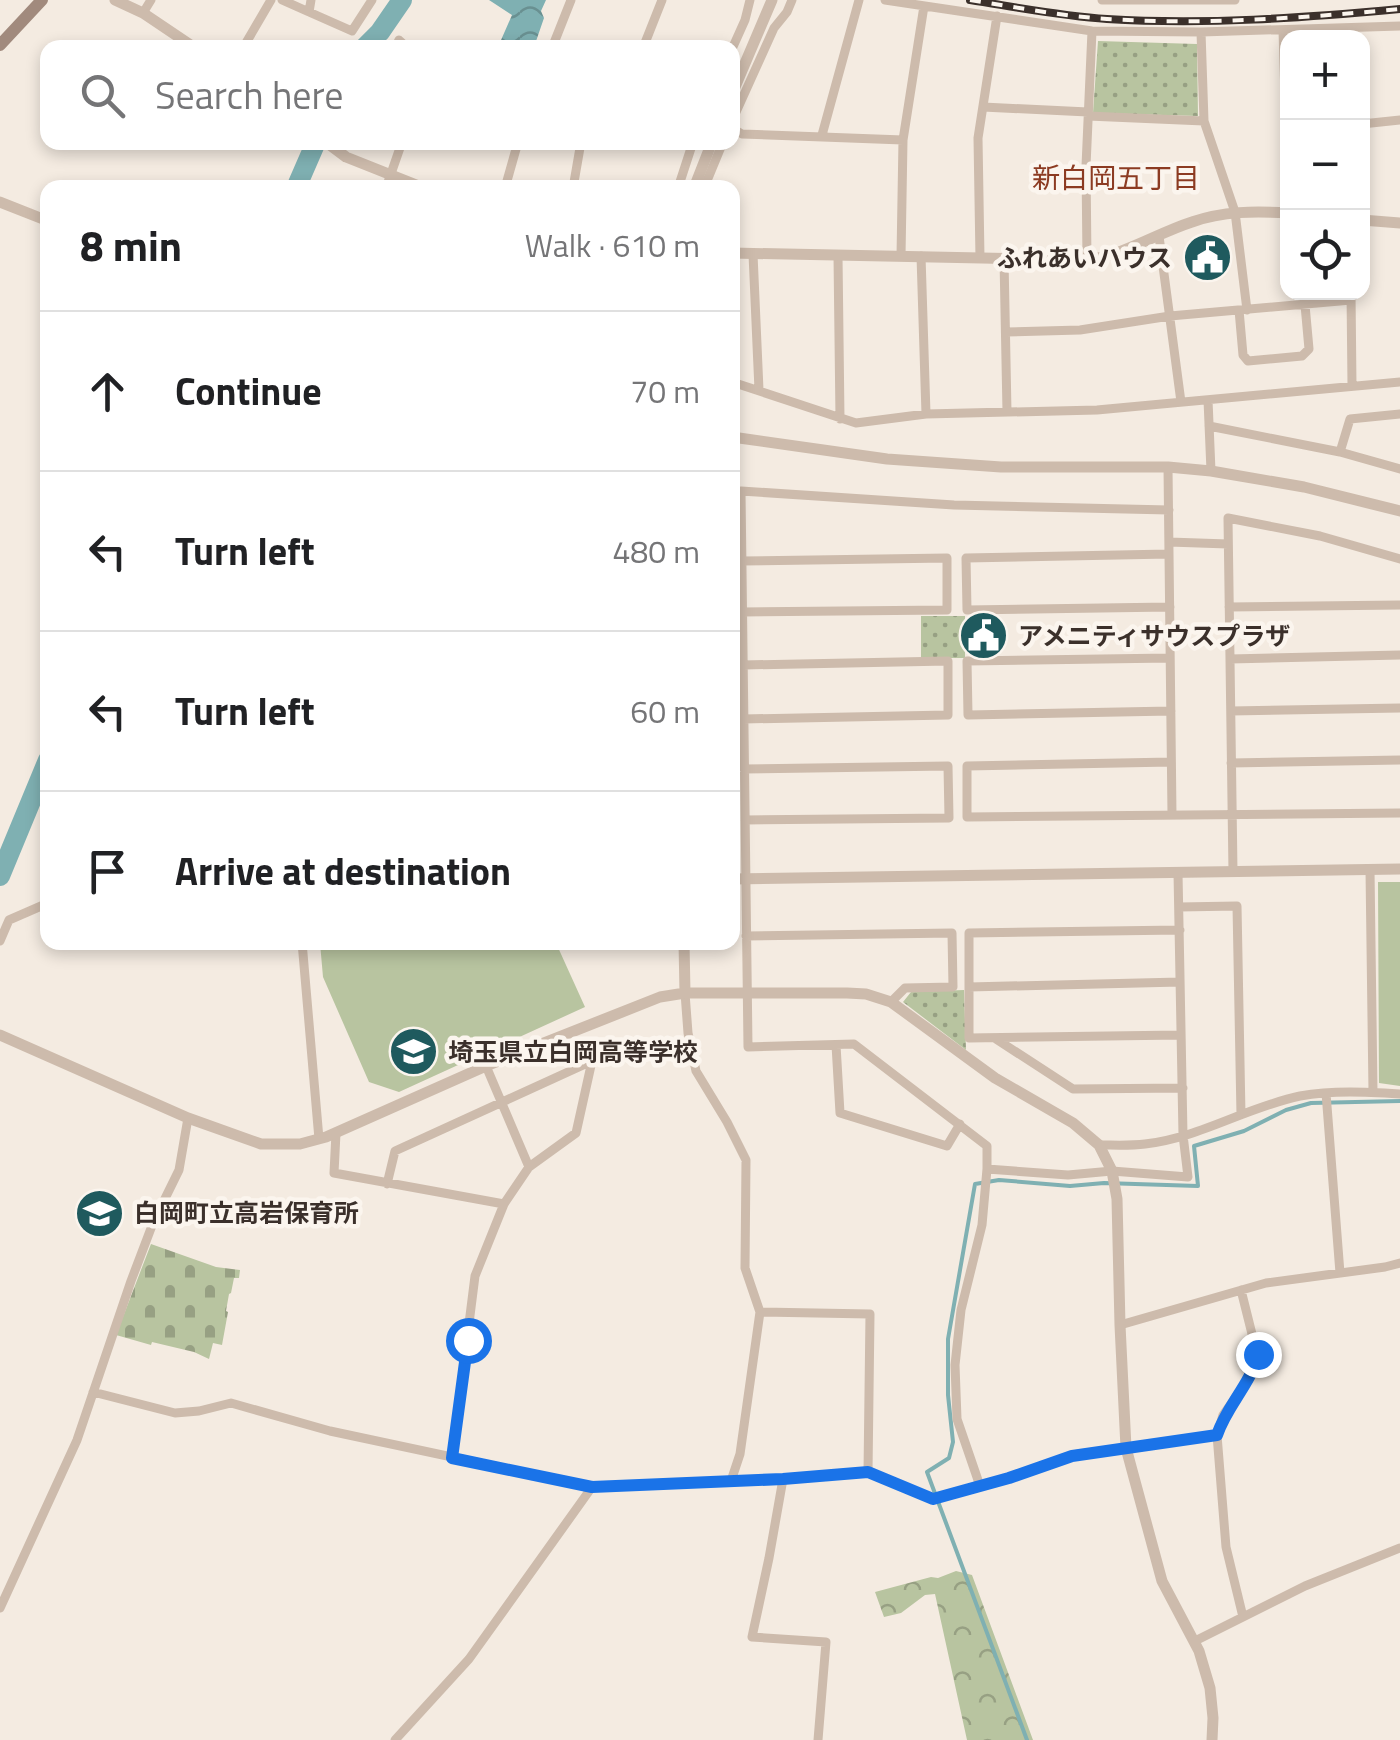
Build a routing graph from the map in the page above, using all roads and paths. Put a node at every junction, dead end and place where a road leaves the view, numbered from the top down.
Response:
1 (42, 0) edge
2 (115, 0) edge
3 (151, 0) edge
4 (271, 0) edge
5 (282, 0) edge
6 (311, 0) edge
7 (372, 0) edge
8 (571, 0) edge
9 (662, 0) edge
10 (750, 0) edge
11 (772, 0) edge
12 (792, 0) edge
13 (859, 0) edge
14 (885, 0) edge
15 (1104, 0) edge
16 (1236, 0) edge
17 (1200, 1) edge
18 (924, 6) junction
19 (308, 12) junction
20 (143, 13) junction
21 (997, 16) junction
22 (1400, 26) edge
23 (1280, 30) edge
24 (1283, 30) edge
25 (1092, 32) junction
26 (1201, 32) junction
27 (184, 40) edge
28 (248, 40) edge
29 (555, 40) edge
30 (645, 40) edge
31 (736, 40) edge
32 (0, 45) edge
33 (740, 75) edge
34 (740, 107) edge
35 (983, 107) junction
36 (1088, 114) junction
37 (1400, 120) edge
38 (1204, 121) junction
39 (1370, 123) edge
40 (740, 132) edge
41 (822, 136) junction
42 (903, 140) junction
43 (344, 150) edge
44 (399, 150) edge
45 (516, 150) edge
46 (580, 150) edge
47 (690, 150) edge
48 (709, 150) edge
49 (721, 150) edge
50 (384, 180) edge
51 (388, 180) edge
52 (508, 180) edge
53 (574, 180) edge
54 (681, 180) edge
55 (697, 180) edge
56 (707, 180) edge
57 (0, 202) edge
58 (1236, 212) junction
59 (1280, 214) edge
60 (40, 219) edge
61 (1370, 221) edge
62 (1400, 223) edge
63 (1159, 236) junction
64 (740, 253) edge
65 (753, 254) junction
66 (838, 256) junction
67 (901, 256) junction
68 (921, 256) junction
69 (980, 258) junction
70 (1004, 259) junction
71 (1087, 260) junction
72 (1331, 300) edge
73 (1351, 300) edge
74 (1305, 305) junction
75 (1243, 310) junction
76 (1170, 316) junction
77 (1006, 332) junction
78 (1400, 382) edge
79 (740, 384) edge
80 (1352, 386) junction
81 (758, 390) junction
82 (1208, 400) junction
83 (1181, 402) junction
84 (1007, 412) junction
85 (926, 414) junction
86 (1400, 414) edge
87 (840, 418) junction
88 (1209, 426) junction
89 (740, 437) edge
90 (1340, 452) junction
91 (1168, 468) junction
92 (1400, 470) edge
93 (1211, 471) junction
94 (740, 500) edge
95 (1169, 510) junction
96 (1400, 511) edge
97 (1169, 542) junction
98 (1228, 544) junction
99 (740, 548) edge
100 (1169, 554) junction
101 (1400, 559) edge
102 (742, 561) junction
103 (1400, 605) edge
104 (1170, 607) junction
105 (1229, 607) junction
106 (742, 612) junction
107 (1400, 655) edge
108 (1170, 658) junction
109 (1230, 659) junction
110 (743, 665) junction
111 (1400, 708) edge
112 (1230, 710) junction
113 (1171, 712) junction
114 (744, 719) junction
115 (740, 730) edge
116 (740, 747) edge
117 (1400, 760) edge
118 (1171, 762) junction
119 (1231, 763) junction
120 (744, 769) junction
121 (1400, 813) edge
122 (1232, 815) junction
123 (1172, 816) junction
124 (745, 820) junction
125 (1400, 869) edge
126 (740, 870) edge
127 (1370, 870) junction
128 (1232, 872) junction
129 (1178, 874) junction
130 (740, 880) edge
131 (740, 888) edge
132 (40, 906) edge
133 (1179, 906) junction
134 (1180, 930) junction
135 (746, 936) junction
136 (0, 941) edge
137 (303, 950) edge
138 (684, 950) edge
139 (1180, 982) junction
140 (969, 987) junction
141 (747, 993) junction
142 (685, 994) junction
143 (891, 1002) junction
144 (0, 1035) edge
145 (1182, 1035) junction
146 (996, 1038) junction
147 (836, 1045) junction
148 (486, 1066) junction
149 (1182, 1088) junction
150 (1373, 1092) junction
151 (1326, 1093) junction
152 (1400, 1094) edge
153 (501, 1102) junction
154 (1240, 1115) junction
155 (188, 1118) junction
156 (960, 1124) junction
157 (336, 1133) junction
158 (1183, 1135) junction
159 (319, 1139) junction
160 (1099, 1144) junction
161 (529, 1166) junction
162 (987, 1169) junction
163 (1112, 1171) junction
164 (387, 1184) junction
165 (504, 1204) junction
166 (1400, 1263) edge
167 (1340, 1273) junction
168 (1241, 1290) junction
169 (760, 1312) junction
170 (1120, 1325) junction
171 (93, 1392) junction
172 (1217, 1435) junction
173 (1126, 1448) junction
174 (452, 1458) junction
175 (868, 1472) junction
176 (783, 1479) junction
177 (731, 1480) junction
178 (980, 1486) junction
179 (592, 1487) junction
180 (1400, 1548) edge
181 (0, 1608) edge
182 (1243, 1617) junction
183 (1195, 1642) junction
184 (395, 1740) edge
185 (818, 1740) edge
186 (1212, 1740) edge

1 - 32 main road
2 - 20 street
3 - 20 street
4 - 28 street
5 - 19 street
6 - 19 street
7 - 19 street
8 - 29 street
9 - 30 street
10 - 31 street
11 - 33 street
12 - 34 street
13 - 41 street
14 - 18 street
15 - 17 street
16 - 17 street
18 - 21 street
18 - 42 street
20 - 27 street
21 - 25 street
21 - 35 street
22 - 24 street
23 - 26 street
25 - 26 street
25 - 36 street
26 - 38 street
35 - 36 street
35 - 69 street
36 - 38 street
36 - 71 street
37 - 39 street
38 - 58 street
40 - 41 street
41 - 42 street
42 - 67 street
43 - 50 street
44 - 51 street
45 - 52 street
46 - 53 street
47 - 54 street
48 - 55 street
49 - 56 street
57 - 60 street
58 - 59 street
58 - 63 street
58 - 75 street
61 - 62 street
63 - 71 street
63 - 76 street
64 - 65 street
65 - 66 street
65 - 81 street
66 - 67 street
66 - 87 street
67 - 68 street
68 - 69 street
68 - 85 street
69 - 70 street
70 - 71 street
70 - 77 street
72 - 74 street
73 - 80 street
74 - 75 street
74 - 75 street
75 - 76 street
76 - 77 street
76 - 83 street
77 - 84 street
78 - 80 street
79 - 81 street
80 - 82 street
81 - 87 street
82 - 83 street
82 - 88 street
83 - 84 street
84 - 85 street
85 - 87 street
86 - 90 street
88 - 90 street
88 - 93 street
89 - 91 street
90 - 92 street
91 - 93 street
91 - 95 street
93 - 96 street
94 - 95 street
95 - 97 street
97 - 98 street
97 - 100 street
98 - 101 street
98 - 105 street
99 - 102 street
100 - 104 street
100 - 104 street
102 - 106 street
102 - 106 street
103 - 105 street
104 - 108 street
105 - 109 street
106 - 110 street
107 - 109 street
108 - 113 street
108 - 113 street
109 - 112 street
110 - 114 street
110 - 114 street
111 - 112 street
112 - 119 street
113 - 118 street
114 - 115 street
116 - 120 street
117 - 119 street
118 - 123 street
118 - 123 street
119 - 122 street
120 - 124 street
120 - 124 street
121 - 122 street
122 - 123 street
122 - 128 street
124 - 126 street
125 - 127 street
127 - 128 street
127 - 150 street
128 - 129 street
129 - 130 street
129 - 133 street
131 - 135 street
132 - 136 street
133 - 134 street
133 - 154 street
134 - 139 street
134 - 140 street
135 - 141 street
135 - 143 street
137 - 159 street
138 - 142 street
139 - 140 street
139 - 145 street
140 - 146 street
141 - 142 street
141 - 143 street
141 - 147 street
142 - 148 street
142 - 169 street
143 - 160 street
144 - 155 street
145 - 146 street
145 - 149 street
146 - 149 street
147 - 156 street
147 - 156 street
148 - 153 street
148 - 157 street
149 - 158 street
150 - 151 street
150 - 152 street
151 - 154 street
151 - 167 street
153 - 161 street
153 - 161 street
153 - 164 street
154 - 158 street
155 - 159 street
155 - 171 street
156 - 162 street
157 - 159 street
157 - 164 street
158 - 160 street
158 - 163 street
160 - 163 street
161 - 165 street
162 - 163 street
162 - 178 street
163 - 170 street
164 - 165 street
165 - 174 street
166 - 167 street
167 - 168 street
168 - 170 street
168 - 172 street
169 - 175 street
169 - 177 street
170 - 173 street
171 - 174 street
171 - 181 street
172 - 173 street
172 - 182 street
173 - 178 street
173 - 183 street
174 - 179 street
175 - 176 street
175 - 178 street
176 - 177 street
176 - 185 street
177 - 179 street
179 - 184 street
180 - 182 street
182 - 183 street
183 - 186 street

